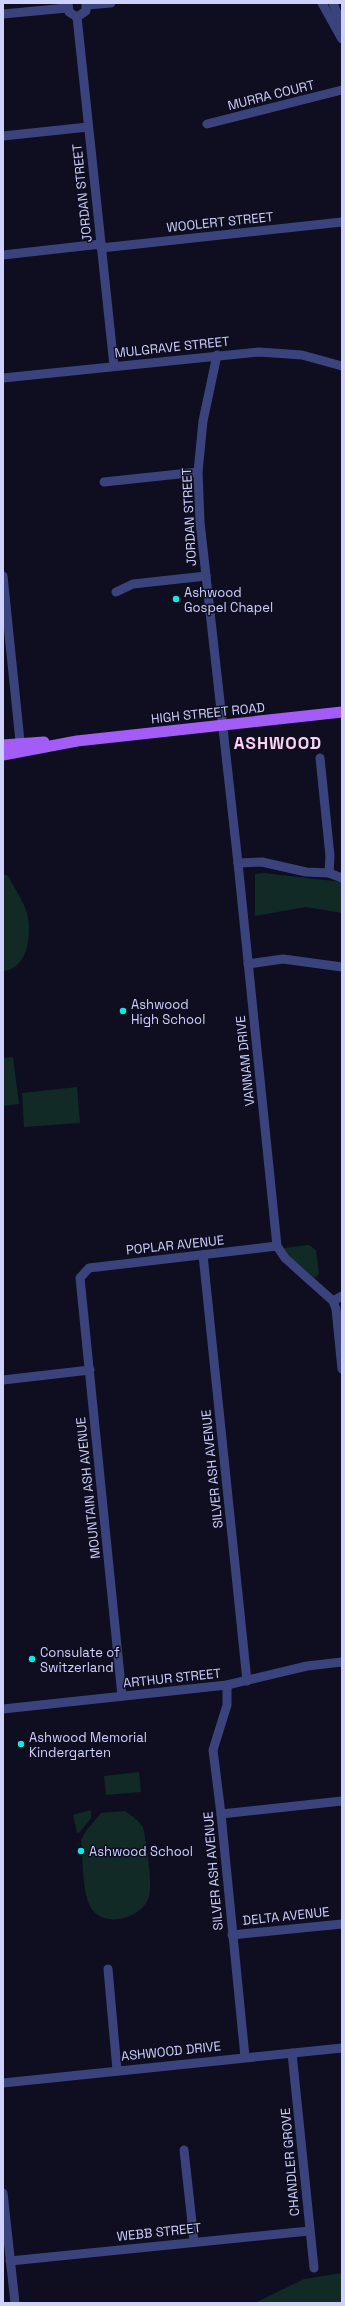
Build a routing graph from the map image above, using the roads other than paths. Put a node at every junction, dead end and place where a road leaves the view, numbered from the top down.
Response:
1 (111, 3) edge
2 (322, 3) edge
3 (334, 3) edge
4 (86, 4) edge
5 (68, 5) edge
6 (3, 14) edge
7 (77, 17) junction
8 (342, 26) edge
9 (342, 39) edge
10 (342, 90) edge
11 (207, 124) dead end
12 (88, 127) junction
13 (3, 136) edge
14 (342, 222) edge
15 (101, 246) junction
16 (3, 255) edge
17 (217, 355) junction
18 (114, 366) junction
19 (342, 366) edge
20 (3, 378) edge
21 (198, 472) junction
22 (104, 482) dead end
23 (3, 576) edge
24 (206, 576) junction
25 (116, 592) dead end
26 (4, 599) edge
27 (342, 712) edge
28 (223, 725) junction
29 (3, 745) edge
30 (21, 747) junction
31 (3, 755) edge
32 (320, 758) dead end
33 (238, 863) junction
34 (329, 873) junction
35 (342, 878) edge
36 (248, 964) junction
37 (342, 966) edge
38 (277, 1246) junction
39 (203, 1255) junction
40 (80, 1278) joint
41 (342, 1296) edge
42 (333, 1301) junction
43 (342, 1369) edge
44 (90, 1370) junction
45 (3, 1380) edge
46 (342, 1662) edge
47 (247, 1681) junction
48 (227, 1685) junction
49 (122, 1696) junction
50 (3, 1710) edge
51 (342, 1801) edge
52 (221, 1814) junction
53 (342, 1924) edge
54 (232, 1935) junction
55 (108, 1969) dead end
56 (342, 2048) edge
57 (292, 2053) junction
58 (244, 2057) junction
59 (116, 2070) junction
60 (3, 2083) edge
61 (184, 2150) dead end
62 (3, 2193) edge
63 (4, 2213) edge
64 (310, 2231) junction
65 (194, 2241) junction
66 (10, 2261) junction
67 (314, 2268) dead end
68 (15, 2303) edge

1 - 4 street
2 - 9 street
3 - 8 street
4 - 7 street
5 - 6 street
5 - 7 street
7 - 12 street, JORDAN STREET
10 - 11 street, MURRA COURT
12 - 13 street
12 - 15 street, JORDAN STREET
14 - 15 street, WOOLERT STREET
15 - 16 street, WOOLERT STREET
15 - 18 street, JORDAN STREET
17 - 18 street, MULGRAVE STREET
17 - 19 street, MULGRAVE STREET
17 - 21 street, JORDAN STREET
18 - 20 street, MULGRAVE STREET
21 - 22 street
21 - 24 street, JORDAN STREET
23 - 26 street
24 - 25 street
24 - 28 street, JORDAN STREET
26 - 30 street
27 - 28 main road, HIGH STREET ROAD
28 - 30 main road, HIGH STREET ROAD
28 - 33 street, VANNAM DRIVE
29 - 30 main road, HIGH STREET ROAD
30 - 31 main road, HIGH STREET ROAD
32 - 34 street
33 - 34 street
33 - 36 street, VANNAM DRIVE
34 - 35 street
36 - 37 street
36 - 38 street, VANNAM DRIVE
38 - 39 street, POPLAR AVENUE
38 - 42 street
39 - 40 street, POPLAR AVENUE
39 - 47 street, SILVER ASH AVENUE
40 - 44 street, MOUNTAIN ASH AVENUE
41 - 42 street
42 - 43 street
44 - 45 street
44 - 49 street, MOUNTAIN ASH AVENUE
46 - 47 street, ARTHUR STREET
47 - 48 street, ARTHUR STREET
48 - 49 street, ARTHUR STREET
48 - 52 street, SILVER ASH AVENUE
49 - 50 street, ARTHUR STREET
51 - 52 street
52 - 54 street, SILVER ASH AVENUE
53 - 54 street, DELTA AVENUE
54 - 58 street, SILVER ASH AVENUE
55 - 59 street
56 - 57 street, ASHWOOD DRIVE
57 - 58 street, ASHWOOD DRIVE
57 - 64 street, CHANDLER GROVE
58 - 59 street, ASHWOOD DRIVE
59 - 60 street, ASHWOOD DRIVE
61 - 65 street
62 - 63 street
63 - 66 street
64 - 65 street, WEBB STREET
64 - 67 street, CHANDLER GROVE
65 - 66 street, WEBB STREET
66 - 68 street

